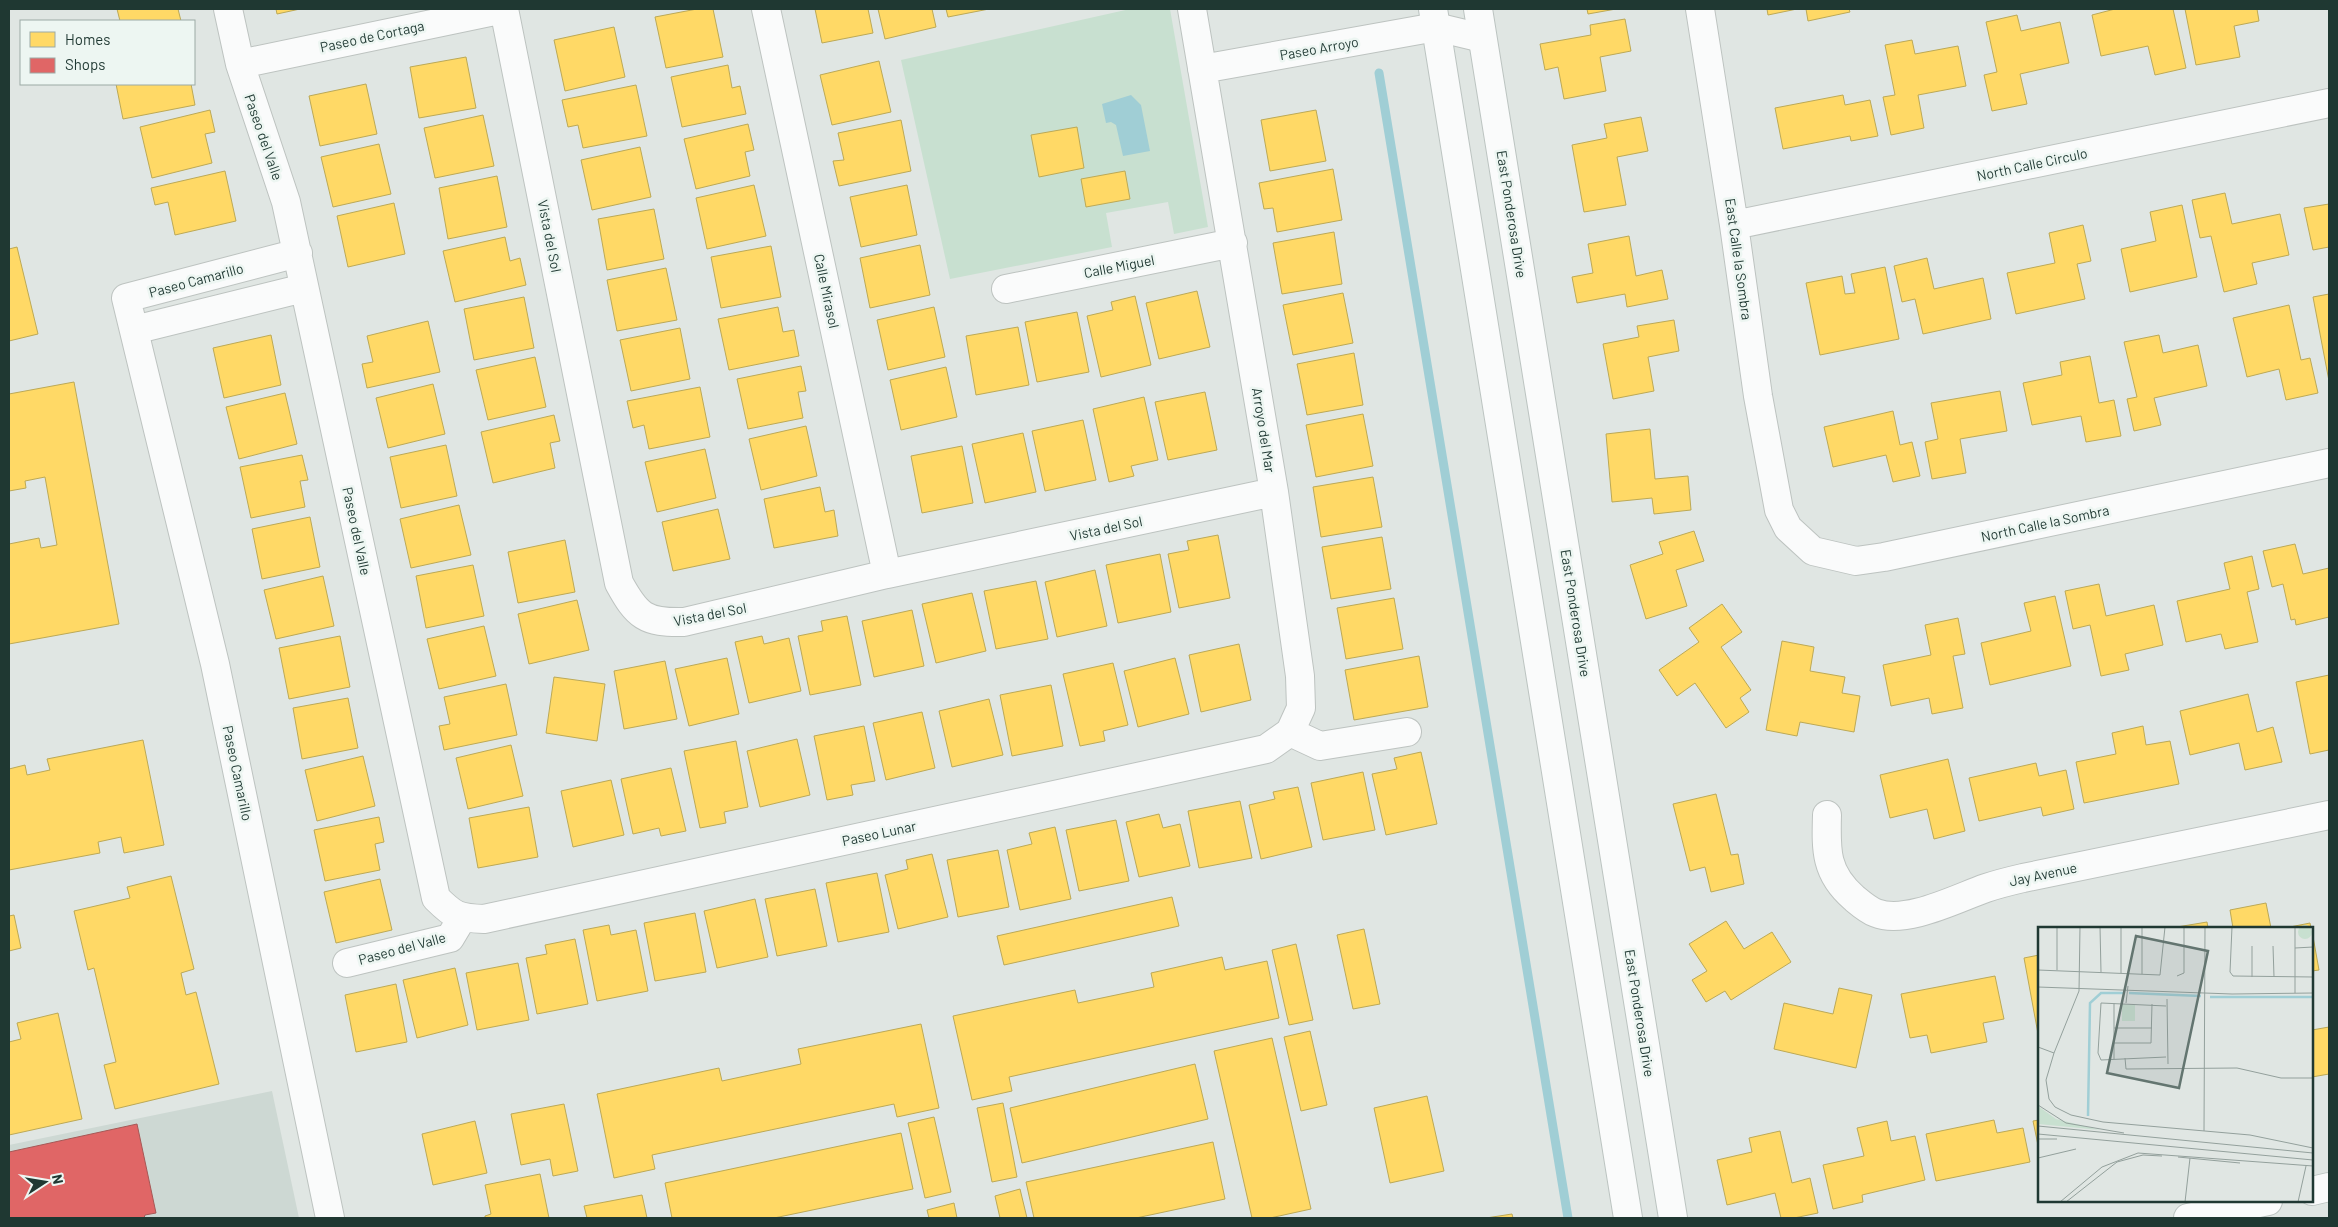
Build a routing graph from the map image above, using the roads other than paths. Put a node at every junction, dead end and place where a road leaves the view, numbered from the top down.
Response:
1 (228, 9) edge
2 (504, 9) edge
3 (766, 9) edge
4 (1192, 9) edge
5 (1478, 9) edge
6 (1700, 9) edge
7 (1434, 18) edge
8 (1482, 38) junction
9 (240, 64) junction
10 (1202, 69) junction
11 (2329, 103) edge
12 (1734, 225) junction
13 (1233, 243) junction
14 (298, 253) junction
15 (304, 288) junction
16 (1006, 289) dead end
17 (134, 330) junction
18 (2329, 463) edge
19 (1274, 492) junction
20 (1779, 510) joint
21 (887, 574) junction
22 (1290, 732) junction
23 (1408, 732) dead end
24 (1827, 815) dead end
25 (2329, 815) edge
26 (462, 918) junction
27 (347, 963) dead end
28 (2329, 1187) edge
29 (2313, 1191) edge
30 (2263, 1202) edge
31 (330, 1218) edge
32 (1628, 1218) edge
33 (1673, 1218) edge
34 (2188, 1218) edge

1 - 9 street, Paseo del Valle
2 - 9 street, Paseo de Cortaga
2 - 21 street, Vista del Sol
3 - 21 street, Calle Mirasol
4 - 10 street, Arroyo del Mar
5 - 8 street, East Ponderosa Drive
6 - 12 street, East Calle la Sombra
7 - 8 street
7 - 10 street, Paseo Arroyo
7 - 32 street
8 - 33 street, East Ponderosa Drive
9 - 14 street, Paseo del Valle
10 - 13 street, Arroyo del Mar
11 - 12 street, North Calle Circulo
12 - 20 street, East Calle la Sombra
13 - 16 street, Calle Miguel
13 - 19 street, Arroyo del Mar
14 - 15 street, Paseo del Valle
14 - 17 street, Paseo Camarillo
15 - 17 street
15 - 26 street, Paseo del Valle
17 - 31 street, Paseo Camarillo
18 - 20 street, North Calle la Sombra
19 - 21 street, Vista del Sol
19 - 22 street, Arroyo del Mar
22 - 23 street
22 - 26 street, Paseo Lunar
24 - 25 street, Jay Avenue
26 - 27 street, Paseo del Valle
28 - 29 street
30 - 34 street

